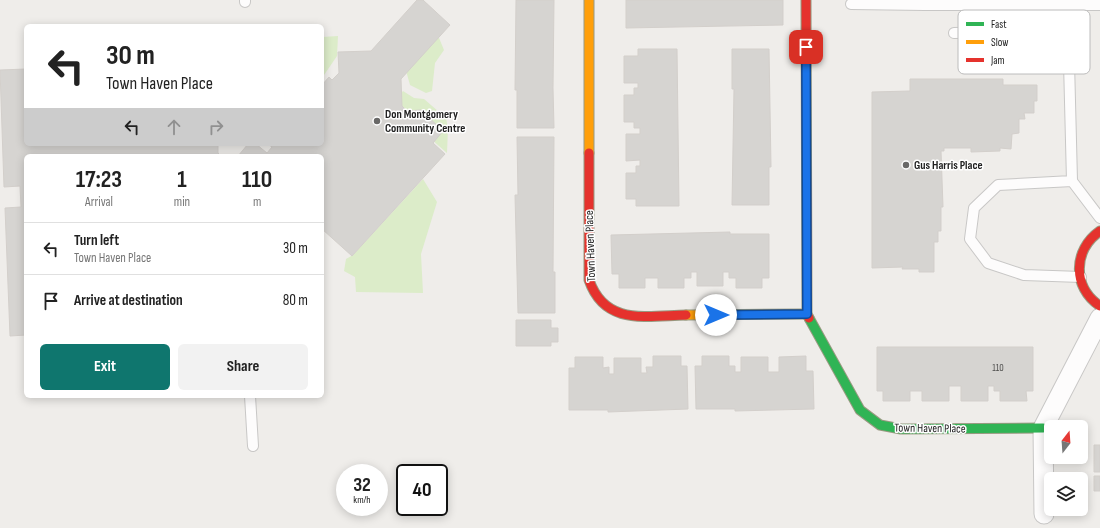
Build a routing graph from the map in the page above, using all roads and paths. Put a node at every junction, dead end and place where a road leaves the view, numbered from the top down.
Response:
1 (588, 0) edge
2 (806, 0) edge
3 (924, 3) edge
4 (851, 4) dead end
5 (1100, 4) edge
6 (954, 33) dead end
7 (958, 33) edge
8 (1069, 74) edge
9 (1072, 181) junction
10 (1100, 218) edge
11 (1100, 231) edge
12 (1081, 277) junction
13 (1100, 306) edge
14 (807, 314) junction
15 (1100, 318) edge
16 (250, 398) edge
17 (1043, 428) junction
18 (253, 446) dead end
19 (1044, 514) dead end

1 - 14 street, Town Haven Place
2 - 14 street, Town Haven Place
3 - 4 lane
3 - 5 lane
6 - 7 lane
8 - 9 lane
9 - 10 lane
9 - 12 lane
11 - 12 street
12 - 13 street
14 - 17 street, Town Haven Place
15 - 17 street
16 - 18 lane
17 - 19 street

